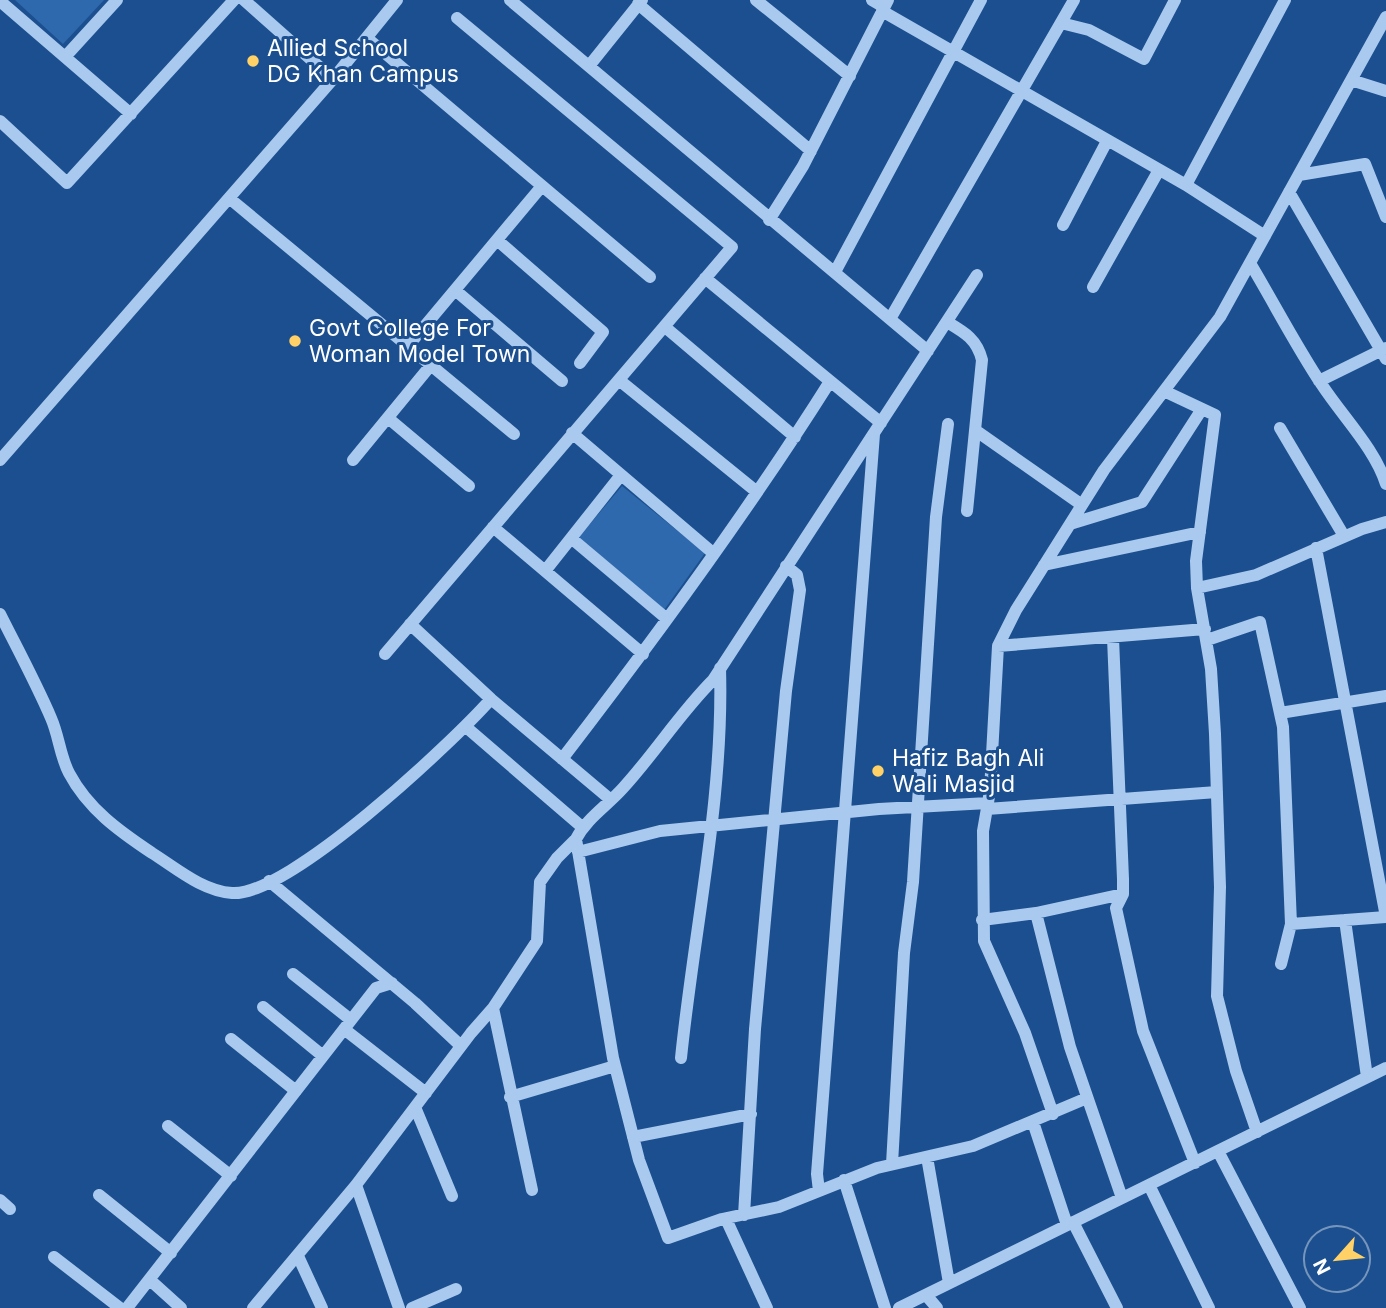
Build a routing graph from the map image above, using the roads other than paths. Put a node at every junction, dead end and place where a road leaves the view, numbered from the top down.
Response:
1 (117, 0) edge
2 (234, 0) edge
3 (244, 0) edge
4 (397, 0) edge
5 (510, 0) edge
6 (756, 0) edge
7 (872, 0) edge
8 (981, 0) edge
9 (1074, 0) edge
10 (1175, 0) edge
11 (1285, 0) edge
12 (0, 1) edge
13 (640, 2) edge
14 (526, 5) edge
15 (885, 6) edge
16 (1386, 16) edge
17 (457, 18) dead end
18 (1060, 23) junction
19 (367, 38) junction
20 (953, 52) junction
21 (65, 57) junction
22 (589, 66) junction
23 (850, 76) junction
24 (333, 79) junction
25 (1351, 80) junction
26 (1021, 91) junction
27 (1386, 91) edge
28 (131, 114) junction
29 (0, 121) edge
30 (1107, 141) junction
31 (811, 151) junction
32 (1159, 170) junction
33 (1299, 175) junction
34 (542, 186) junction
35 (1186, 186) junction
36 (1289, 192) junction
37 (229, 198) junction
38 (1386, 217) edge
39 (769, 220) junction
40 (1063, 225) dead end
41 (1265, 236) junction
42 (497, 240) junction
43 (1250, 263) junction
44 (835, 272) junction
45 (977, 275) dead end
46 (650, 277) dead end
47 (705, 278) junction
48 (1093, 287) dead end
49 (455, 290) junction
50 (890, 319) junction
51 (947, 322) junction
52 (665, 327) junction
53 (408, 346) junction
54 (928, 351) junction
55 (1384, 352) edge
56 (580, 363) dead end
57 (431, 365) junction
58 (619, 380) junction
59 (562, 381) dead end
60 (1319, 381) junction
61 (829, 383) junction
62 (1164, 391) junction
63 (1202, 409) junction
64 (388, 418) junction
65 (948, 424) dead end
66 (878, 427) junction
67 (1280, 428) dead end
68 (975, 430) junction
69 (513, 433) dead end
70 (572, 433) junction
71 (794, 437) junction
72 (0, 460) edge
73 (353, 460) dead end
74 (621, 475) junction
75 (1386, 484) edge
76 (469, 486) dead end
77 (757, 492) junction
78 (1082, 505) junction
79 (967, 511) dead end
80 (1386, 522) edge
81 (1070, 524) junction
82 (493, 527) junction
83 (1200, 532) junction
84 (1344, 536) junction
85 (571, 538) junction
86 (1316, 548) junction
87 (713, 553) junction
88 (1044, 565) junction
89 (786, 566) junction
90 (545, 571) junction
91 (1197, 588) junction
92 (0, 614) edge
93 (667, 619) junction
94 (410, 624) junction
95 (1206, 635) junction
96 (1113, 638) junction
97 (998, 646) junction
98 (385, 654) dead end
99 (643, 654) junction
100 (720, 666) junction
101 (1386, 696) edge
102 (491, 699) junction
103 (1345, 702) junction
104 (1280, 713) junction
105 (466, 727) junction
106 (562, 759) junction
107 (1217, 792) junction
108 (611, 800) junction
109 (1118, 801) junction
110 (917, 806) junction
111 (988, 806) junction
112 (844, 813) junction
113 (774, 820) junction
114 (582, 827) junction
115 (710, 827) junction
116 (577, 846) junction
117 (269, 881) junction
118 (1123, 894) junction
119 (1036, 913) junction
120 (1386, 917) edge
121 (982, 920) junction
122 (1345, 920) junction
123 (1290, 924) junction
124 (1281, 964) dead end
125 (293, 974) dead end
126 (392, 983) junction
127 (263, 1007) dead end
128 (493, 1009) junction
129 (348, 1025) junction
130 (231, 1039) dead end
131 (461, 1046) junction
132 (323, 1056) junction
133 (681, 1058) dead end
134 (615, 1066) junction
135 (1386, 1068) edge
136 (1367, 1077) junction
137 (296, 1091) junction
138 (426, 1093) junction
139 (510, 1097) junction
140 (1087, 1098) junction
141 (415, 1107) junction
142 (751, 1114) junction
143 (1053, 1114) junction
144 (1033, 1122) junction
145 (168, 1126) dead end
146 (1257, 1132) junction
147 (632, 1137) junction
148 (1218, 1151) junction
149 (927, 1157) junction
150 (1195, 1163) junction
151 (892, 1164) junction
152 (231, 1176) junction
153 (844, 1180) junction
154 (356, 1185) junction
155 (1149, 1185) junction
156 (532, 1190) dead end
157 (819, 1191) junction
158 (99, 1195) dead end
159 (452, 1196) dead end
160 (1122, 1198) junction
161 (744, 1215) junction
162 (726, 1219) junction
163 (1070, 1224) junction
164 (171, 1253) junction
165 (298, 1256) junction
166 (54, 1257) dead end
167 (150, 1280) junction
168 (950, 1283) junction
169 (456, 1289) dead end
170 (926, 1295) junction
171 (120, 1308) edge
172 (127, 1308) edge
173 (181, 1308) edge
174 (253, 1308) edge
175 (322, 1308) edge
176 (399, 1308) edge
177 (412, 1308) edge
178 (767, 1308) edge
179 (884, 1308) edge
180 (900, 1308) edge
181 (937, 1308) edge
182 (1117, 1308) edge
183 (1209, 1308) edge
184 (1300, 1308) edge

1 - 21 street
2 - 28 street
3 - 24 street
4 - 19 street
5 - 14 street
6 - 23 street
7 - 15 street
8 - 20 street
9 - 18 street
10 - 18 street
11 - 35 street
12 - 21 street
13 - 22 street
13 - 31 street
14 - 22 street
15 - 20 street
15 - 23 street
16 - 25 street
17 - 47 street
18 - 26 street
19 - 24 street
19 - 34 street
20 - 26 street
20 - 44 street
21 - 28 street
22 - 39 street
23 - 31 street
24 - 37 street
25 - 27 street
25 - 33 street
26 - 30 street
26 - 50 street
28 - 29 street
30 - 32 street
30 - 40 street
31 - 39 street
32 - 35 street
32 - 48 street
33 - 36 street
33 - 38 street
34 - 42 street
34 - 46 street
35 - 41 street
36 - 41 street
36 - 55 street
37 - 53 street
37 - 72 street
39 - 44 street
41 - 43 street
42 - 49 street
42 - 56 street
43 - 60 street
43 - 62 street
44 - 50 street
45 - 51 street
47 - 52 street
47 - 61 street
49 - 53 street
49 - 59 street
50 - 54 street
51 - 54 street
51 - 68 street
52 - 58 street
52 - 71 street
53 - 57 street
54 - 66 street
55 - 60 street
57 - 64 street
57 - 69 street
58 - 70 street
58 - 77 street
60 - 75 street
61 - 66 street
61 - 71 street
62 - 63 street
62 - 78 street
63 - 81 street
63 - 83 street
64 - 73 street
64 - 76 street
65 - 110 street
66 - 89 street
66 - 112 street
67 - 84 street
68 - 78 street
68 - 79 street
70 - 74 street
70 - 82 street
71 - 77 street
74 - 85 street
74 - 87 street
77 - 87 street
78 - 81 street
80 - 84 street
81 - 88 street
82 - 90 street
82 - 94 street
83 - 88 street
83 - 91 street
84 - 86 street
85 - 90 street
85 - 93 street
86 - 91 street
86 - 103 street
87 - 93 street
88 - 97 street
89 - 100 street
89 - 113 street
90 - 99 street
91 - 95 street
92 - 117 street
93 - 99 street
94 - 98 street
94 - 102 street
95 - 96 street
95 - 104 street
95 - 107 street
96 - 97 street
96 - 109 street
97 - 111 street
99 - 106 street
100 - 108 street
100 - 115 street
101 - 103 street
102 - 105 street
102 - 106 street
103 - 104 street
103 - 120 street
104 - 123 street
105 - 114 street
105 - 117 street
106 - 108 street
107 - 109 street
107 - 146 street
108 - 114 street
109 - 111 street
109 - 118 street
110 - 111 street
110 - 112 street
110 - 151 street
111 - 121 street
112 - 113 street
112 - 157 street
113 - 115 street
113 - 142 street
114 - 116 street
115 - 116 street
115 - 133 street
116 - 128 street
116 - 134 street
117 - 126 street
118 - 119 street
118 - 150 street
119 - 121 street
119 - 140 street
120 - 122 street
121 - 143 street
122 - 123 street
122 - 136 street
123 - 124 street
125 - 129 street
126 - 129 street
126 - 131 street
127 - 132 street
128 - 131 street
128 - 139 street
129 - 132 street
129 - 138 street
130 - 137 street
131 - 138 street
132 - 137 street
134 - 139 street
134 - 147 street
135 - 136 street
136 - 146 street
137 - 152 street
138 - 141 street
139 - 156 street
140 - 143 street
140 - 160 street
141 - 154 street
141 - 159 street
142 - 147 street
142 - 161 street
143 - 144 street
144 - 149 street
144 - 163 street
145 - 152 street
146 - 148 street
147 - 162 street
148 - 150 street
148 - 184 street
149 - 151 street
149 - 168 street
150 - 155 street
151 - 153 street
152 - 164 street
153 - 157 street
153 - 179 street
154 - 165 street
154 - 176 street
155 - 160 street
155 - 183 street
157 - 161 street
158 - 164 street
160 - 163 street
161 - 162 street
162 - 178 street
163 - 168 street
163 - 182 street
164 - 167 street
165 - 174 street
165 - 175 street
166 - 171 street
167 - 172 street
167 - 173 street
168 - 170 street
169 - 177 street
170 - 180 street
170 - 181 street

